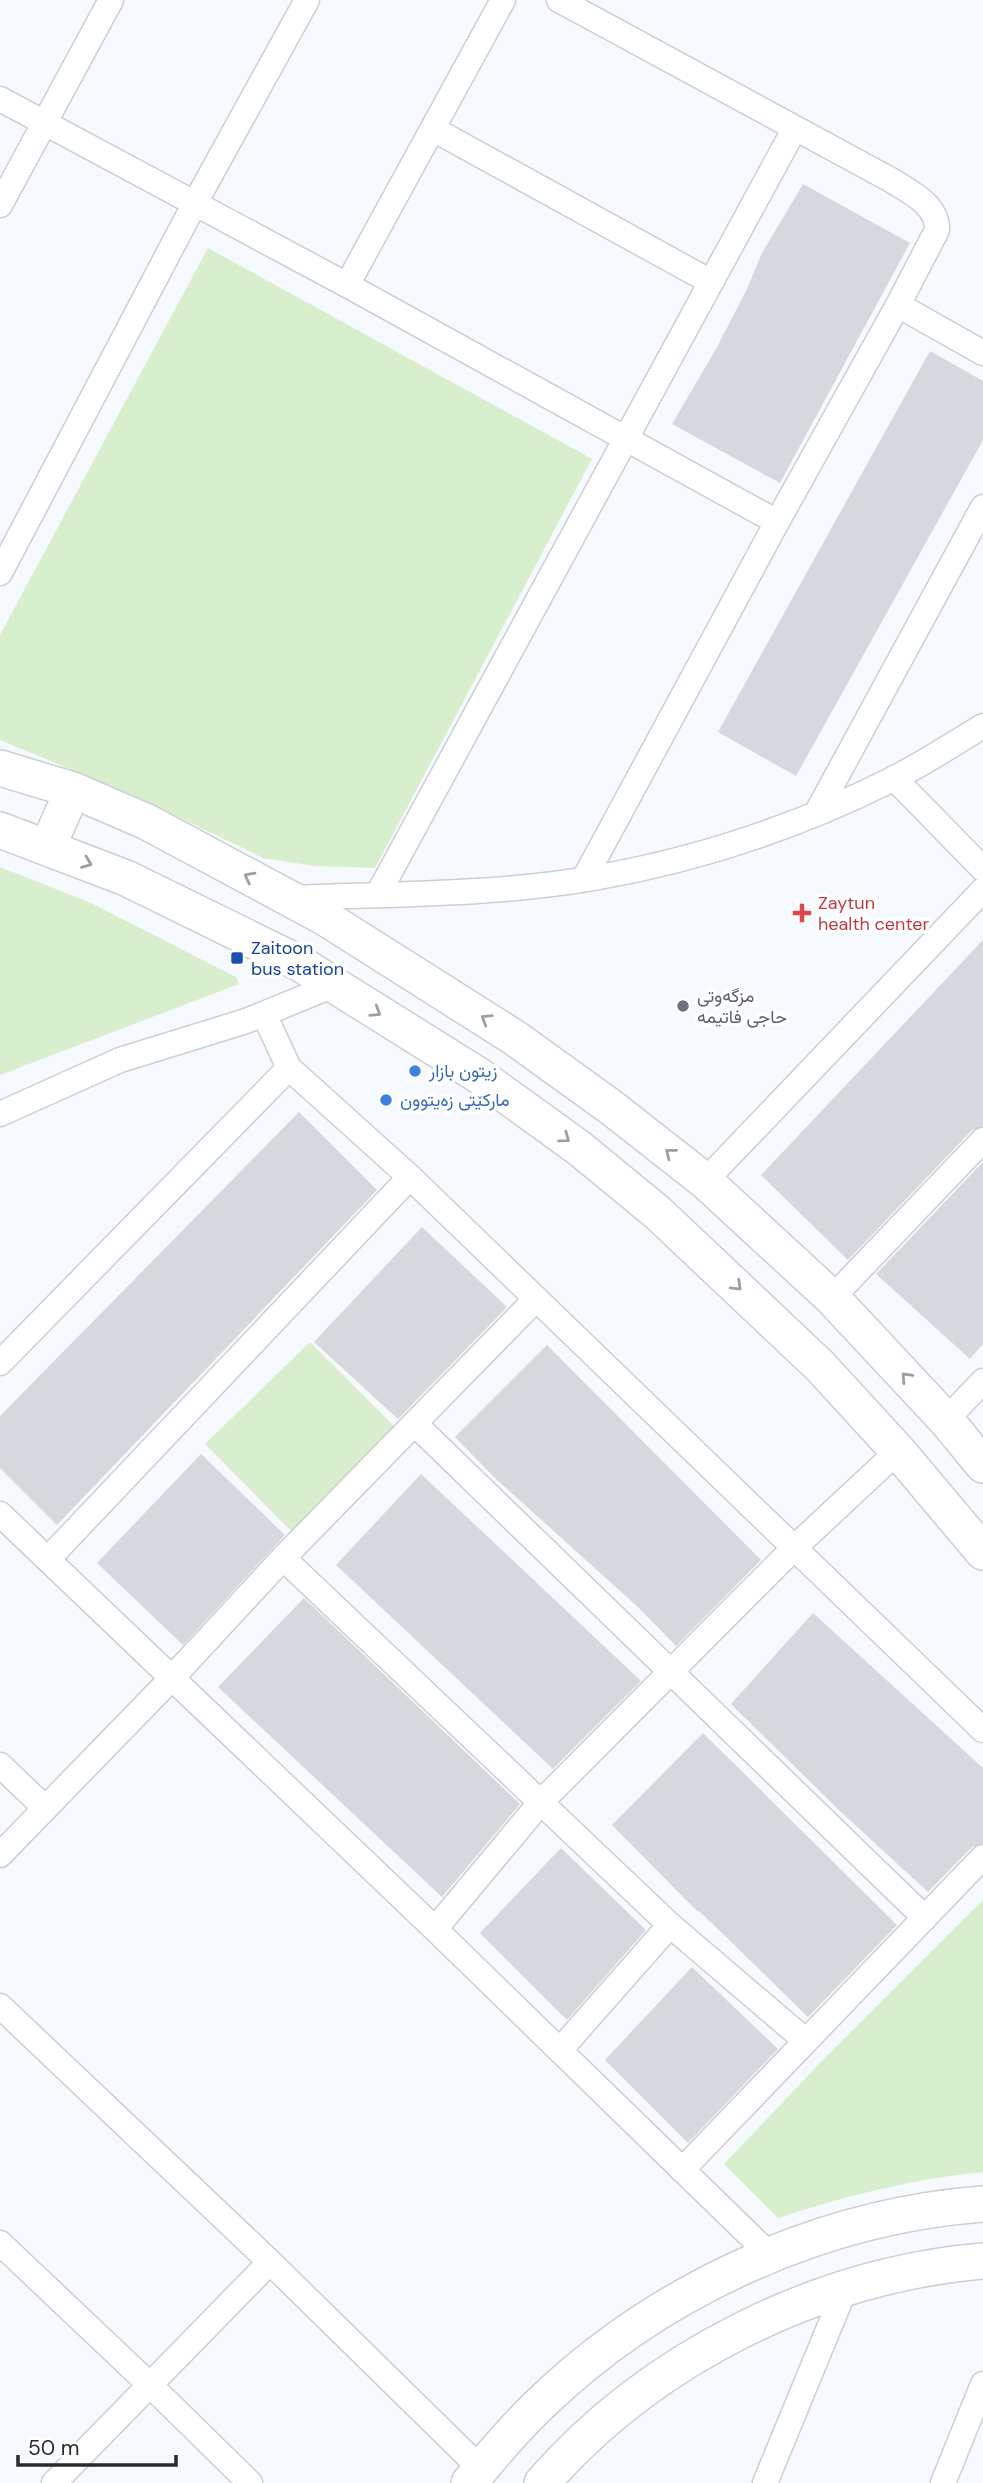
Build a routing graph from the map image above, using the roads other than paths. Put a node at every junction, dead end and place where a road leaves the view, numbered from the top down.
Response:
1 (111, 0) edge
2 (307, 0) edge
3 (503, 0) edge
4 (559, 0) edge
5 (0, 99) edge
6 (44, 123) junction
7 (794, 128) junction
8 (433, 129) junction
9 (195, 203) junction
10 (0, 205) edge
11 (711, 282) junction
12 (347, 285) junction
13 (898, 305) junction
14 (983, 353) edge
15 (626, 439) junction
16 (983, 507) edge
17 (777, 522) junction
18 (0, 573) edge
19 (983, 726) edge
20 (0, 768) edge
21 (894, 778) junction
22 (73, 790) junction
23 (816, 814) junction
24 (0, 831) edge
25 (47, 848) junction
26 (983, 869) edge
27 (584, 879) junction
28 (983, 890) edge
29 (378, 894) junction
30 (288, 898) junction
31 (334, 985) junction
32 (264, 1014) junction
33 (289, 1068) junction
34 (0, 1114) edge
35 (983, 1140) edge
36 (410, 1177) junction
37 (705, 1181) junction
38 (832, 1298) junction
39 (536, 1299) junction
40 (0, 1363) edge
41 (983, 1381) edge
42 (946, 1420) junction
43 (415, 1424) junction
44 (898, 1451) junction
45 (983, 1465) edge
46 (0, 1514) edge
47 (793, 1548) junction
48 (983, 1552) edge
49 (283, 1558) junction
50 (48, 1559) junction
51 (671, 1673) junction
52 (171, 1679) junction
53 (983, 1730) edge
54 (0, 1765) edge
55 (541, 1802) junction
56 (44, 1807) junction
57 (0, 1855) edge
58 (983, 1857) edge
59 (925, 1918) junction
60 (670, 1924) junction
61 (435, 1929) junction
62 (0, 2006) edge
63 (806, 2041) junction
64 (559, 2050) junction
65 (682, 2170) junction
66 (983, 2204) edge
67 (0, 2243) edge
68 (771, 2256) junction
69 (983, 2261) edge
70 (270, 2263) junction
71 (845, 2289) junction
72 (983, 2384) edge
73 (150, 2385) junction
74 (475, 2476) edge
75 (54, 2483) edge
76 (250, 2483) edge
77 (542, 2483) edge
78 (765, 2483) edge
79 (943, 2483) edge

1 - 6 street
2 - 9 street
3 - 8 street
4 - 7 street
5 - 6 street
6 - 9 street
6 - 10 street
7 - 11 street
7 - 13 street
8 - 11 street
8 - 12 street
9 - 12 street
9 - 18 street
11 - 15 street
12 - 15 street
13 - 14 street
13 - 17 street
15 - 17 street
15 - 29 street
16 - 23 street
17 - 27 street
19 - 21 street
20 - 22 street
21 - 23 street
21 - 26 street
22 - 25 street
30 -> 22 street
23 - 27 street
24 - 25 street
25 -> 31 street
27 - 29 street
28 - 37 street
29 - 30 street
37 -> 30 street
31 - 32 street
31 -> 44 street
32 - 33 street
32 - 34 street
33 - 36 street
33 - 40 street
35 - 38 street
36 - 39 street
36 - 50 street
37 - 38 street
42 -> 38 street
39 - 43 street
39 - 47 street
41 - 42 street
42 - 45 street
43 - 49 street
43 - 51 street
44 - 47 street
44 - 48 street
46 - 50 street
47 - 51 street
47 - 53 street
49 - 52 street
49 - 55 street
50 - 52 street
51 - 55 street
51 - 59 street
52 - 56 street
52 - 61 street
54 - 56 street
55 - 60 street
55 - 61 street
56 - 57 street
58 - 59 street
59 - 63 street
60 - 63 street
60 - 64 street
61 - 64 street
62 - 70 street
63 - 65 street
64 - 65 street
65 - 68 street
66 - 68 street
67 - 73 street
68 - 74 street
69 - 71 street
70 - 73 street
70 - 74 street
71 - 77 street
71 - 78 street
72 - 79 street
73 - 75 street
73 - 76 street

